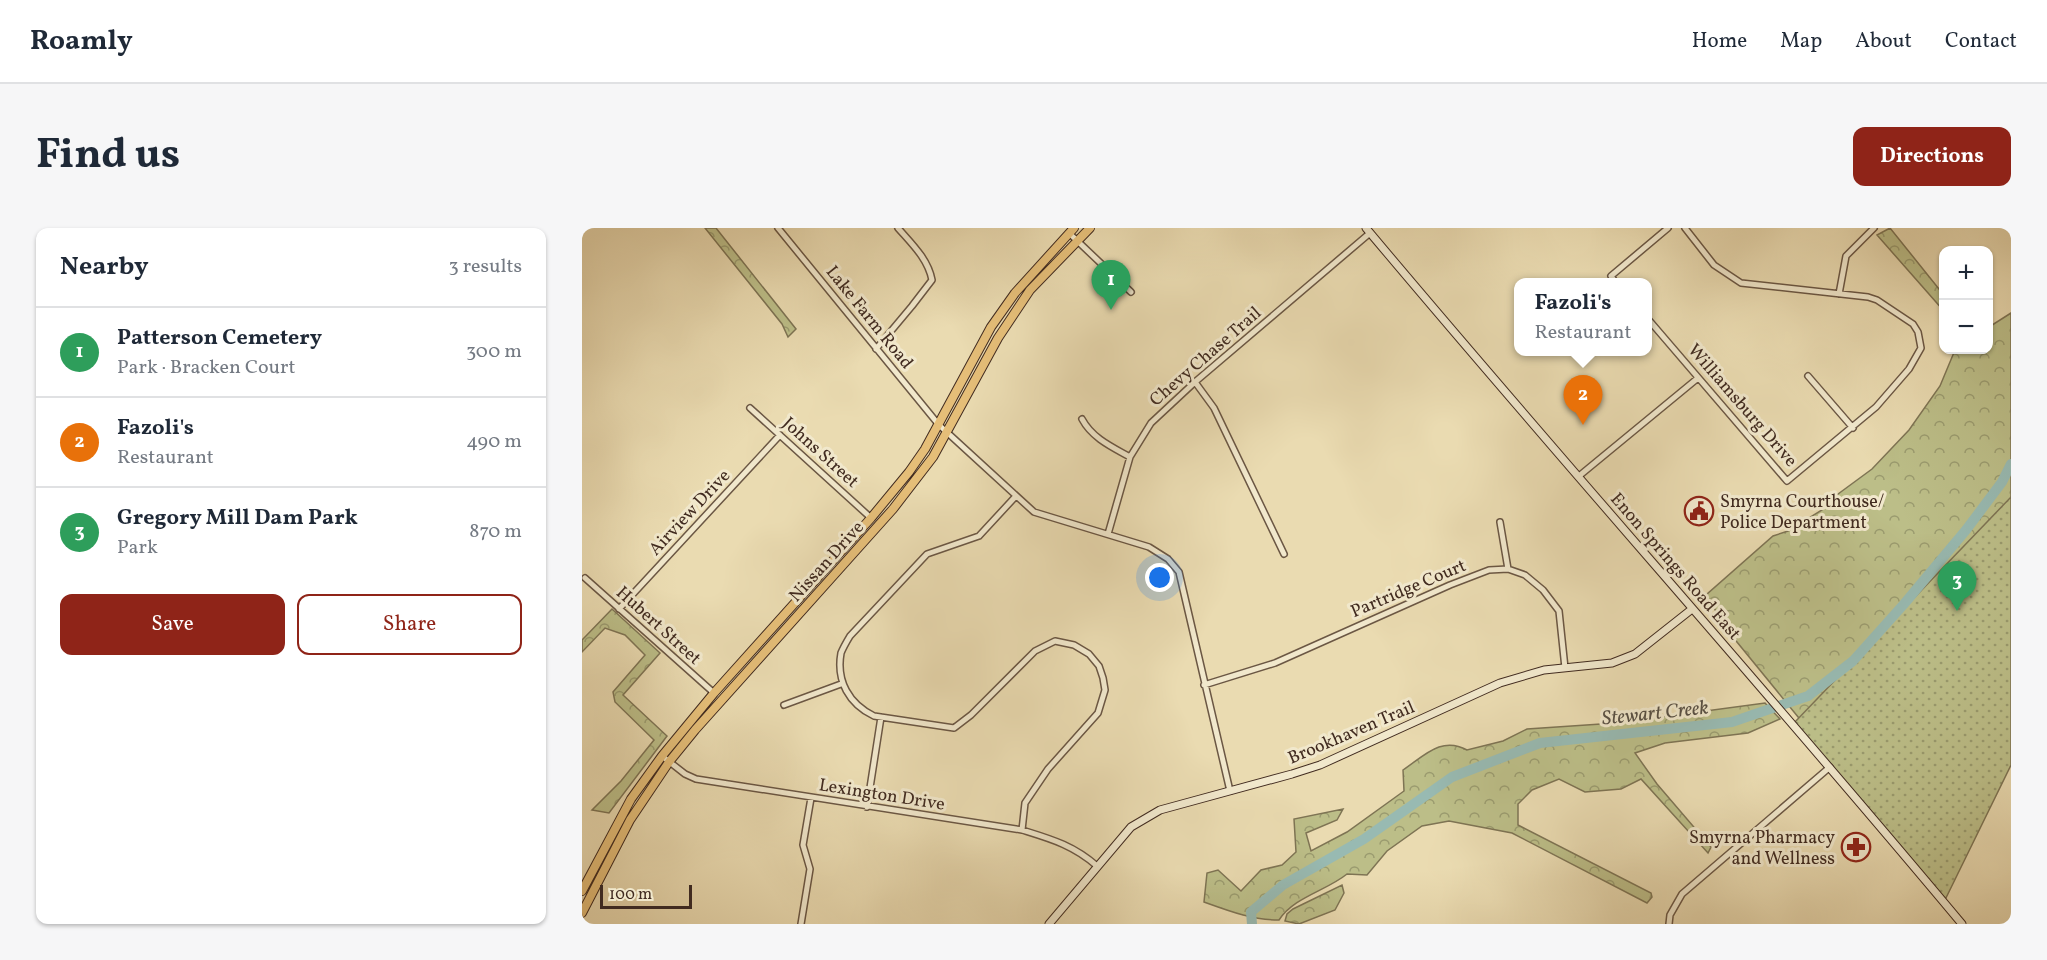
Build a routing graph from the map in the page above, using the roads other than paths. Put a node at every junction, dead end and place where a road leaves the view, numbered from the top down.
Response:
1 (778, 228) edge
2 (898, 228) edge
3 (1089, 228) edge
4 (1668, 228) edge
5 (1685, 228) edge
6 (1874, 228) edge
7 (1368, 230) edge
8 (1071, 231) edge
9 (1077, 241) junction
10 (1613, 278) edge
11 (1131, 292) dead end
12 (1839, 294) junction
13 (1652, 325) edge
14 (876, 349) junction
15 (1808, 376) dead end
16 (1698, 378) junction
17 (1195, 382) junction
18 (750, 408) dead end
19 (1082, 419) dead end
20 (939, 425) junction
21 (1853, 428) junction
22 (946, 432) junction
23 (780, 435) junction
24 (1131, 457) junction
25 (1579, 476) junction
26 (1016, 496) junction
27 (871, 518) junction
28 (1500, 522) dead end
29 (1108, 534) junction
30 (1284, 554) dead end
31 (1508, 569) junction
32 (585, 578) dead end
33 (619, 609) junction
34 (1692, 609) junction
35 (1565, 668) junction
36 (841, 684) junction
37 (1204, 685) junction
38 (714, 693) junction
39 (784, 705) dead end
40 (880, 717) junction
41 (662, 756) junction
42 (669, 762) junction
43 (1830, 767) junction
44 (1230, 791) junction
45 (811, 798) junction
46 (867, 807) junction
47 (1022, 830) junction
48 (1097, 866) junction
49 (582, 891) edge
50 (582, 913) edge
51 (1053, 923) edge
52 (801, 924) edge
53 (1669, 924) edge
54 (1962, 924) edge

1 - 14 street, Lake Farm Road
2 - 14 street
3 - 9 main road, Nissan Drive
4 - 10 street
5 - 12 street, Williamsburg Drive
6 - 12 street
7 - 17 street, Chevy Chase Trail
7 - 25 street, Enon Springs Road East
8 - 9 street
8 - 20 main road, Nissan Drive
9 - 11 street
9 - 22 main road, Nissan Drive
12 - 21 street, Williamsburg Drive
13 - 16 street, Williamsburg Drive
14 - 20 street, Lake Farm Road
15 - 21 street
16 - 21 street, Williamsburg Drive
16 - 25 street
17 - 24 street, Chevy Chase Trail
17 - 30 street
18 - 23 street, Johns Street
19 - 24 street
20 - 22 street, Lake Farm Road
20 - 27 main road, Nissan Drive
22 - 26 street, Lake Farm Road
22 - 42 main road, Nissan Drive
23 - 27 street, Johns Street
23 - 33 street, Airview Drive
24 - 29 street, Chevy Chase Trail
25 - 34 street, Enon Springs Road East
26 - 29 street, Lake Farm Road
26 - 36 street
27 - 38 main road, Nissan Drive
28 - 31 street
29 - 37 street, Lake Farm Road
31 - 35 street
31 - 37 street, Partridge Court
32 - 33 street, Hubert Street
33 - 38 street, Hubert Street
34 - 35 street, Brookhaven Trail
34 - 43 street, Enon Springs Road East
35 - 44 street, Brookhaven Trail
36 - 39 street
36 - 40 street
37 - 44 street
38 - 41 main road, Nissan Drive
40 - 46 street
40 - 47 street
41 - 42 street, Lexington Drive
41 - 49 main road, Nissan Drive
42 - 45 street, Lexington Drive
42 - 50 main road, Nissan Drive
43 - 53 street
43 - 54 street, Enon Springs Road East
44 - 48 street, Brookhaven Trail
45 - 46 street, Lexington Drive
45 - 52 street
46 - 47 street, Lexington Drive
47 - 48 street, Lexington Drive
48 - 51 street, Brookhaven Trail

